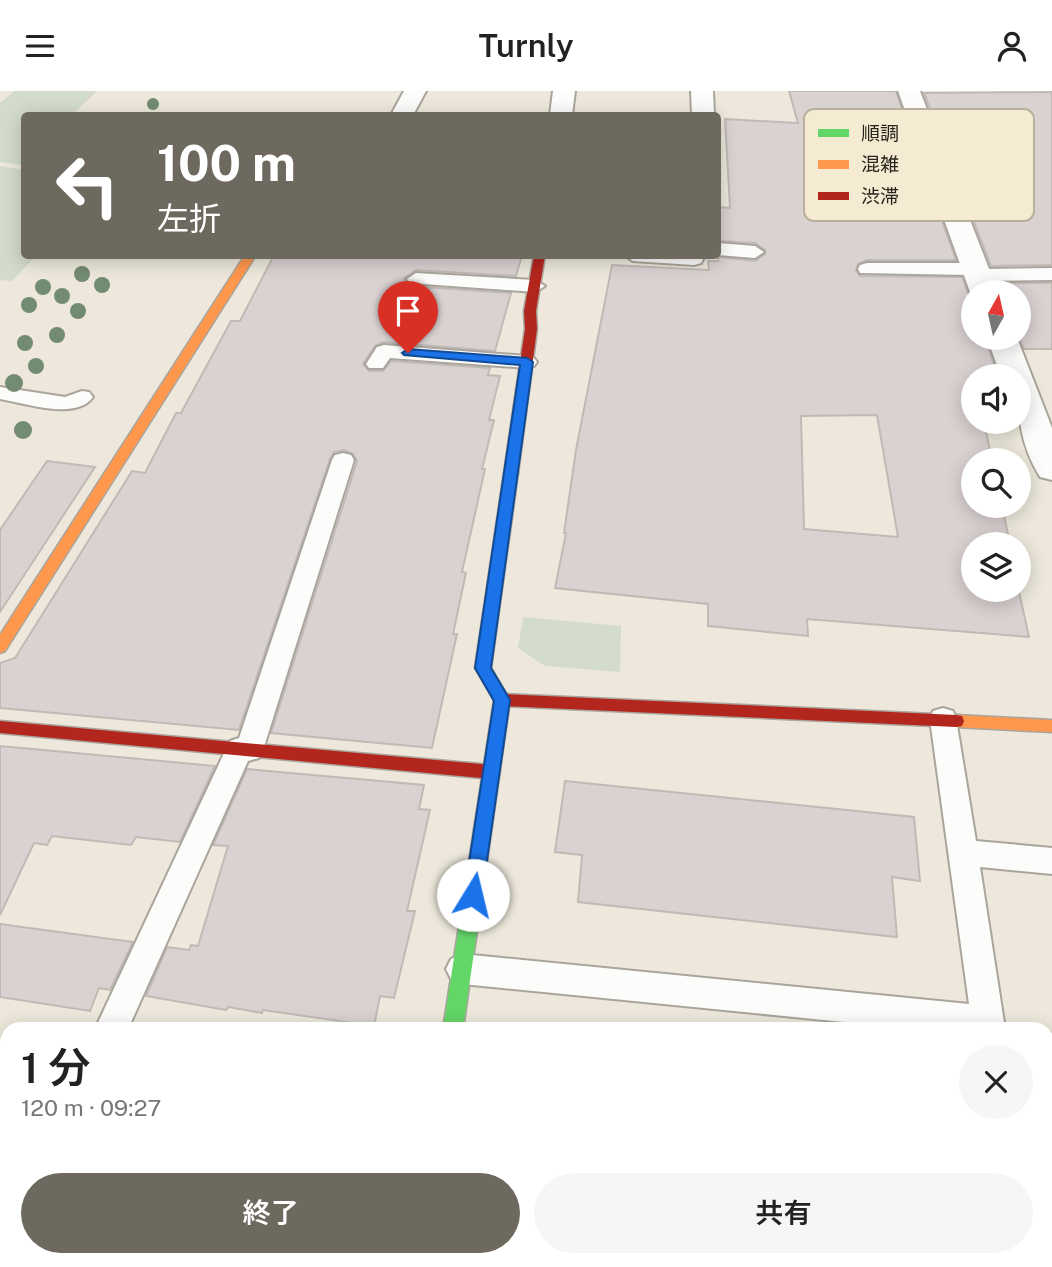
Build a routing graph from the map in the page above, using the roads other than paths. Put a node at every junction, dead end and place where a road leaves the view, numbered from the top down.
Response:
1 (415, 91) edge
2 (564, 91) edge
3 (702, 91) edge
4 (909, 91) edge
5 (916, 109) edge
6 (404, 112) edge
7 (561, 112) edge
8 (703, 112) edge
9 (958, 221) edge
10 (721, 249) edge
11 (755, 251) dead end
12 (248, 259) edge
13 (539, 259) edge
14 (867, 269) dead end
15 (1052, 274) edge
16 (416, 279) dead end
17 (979, 279) edge
18 (534, 286) junction
19 (527, 362) junction
20 (376, 364) dead end
21 (0, 393) edge
22 (82, 397) dead end
23 (1031, 415) edge
24 (343, 460) dead end
25 (1052, 469) edge
26 (0, 647) edge
27 (502, 700) junction
28 (943, 719) junction
29 (1052, 726) edge
30 (0, 727) edge
31 (245, 750) junction
32 (492, 772) junction
33 (963, 853) junction
34 (1052, 861) edge
35 (462, 969) junction
36 (114, 1022) edge
37 (454, 1022) edge
38 (961, 1022) edge
39 (989, 1022) edge

1 - 6 street
2 - 7 street
3 - 8 street
4 - 5 street
9 - 17 street
10 - 11 lane
12 - 26 street
13 - 18 street
14 - 17 lane
15 - 17 lane
16 - 18 lane
18 - 19 street
19 - 20 lane
19 - 27 street
21 - 22 lane
23 - 25 street
24 - 31 lane
27 - 28 street
27 - 32 street
28 - 29 street
28 - 33 lane
30 - 31 street
31 - 32 street
31 - 36 lane
32 - 35 street
33 - 34 lane
33 - 39 lane
35 - 37 street
35 - 38 lane

